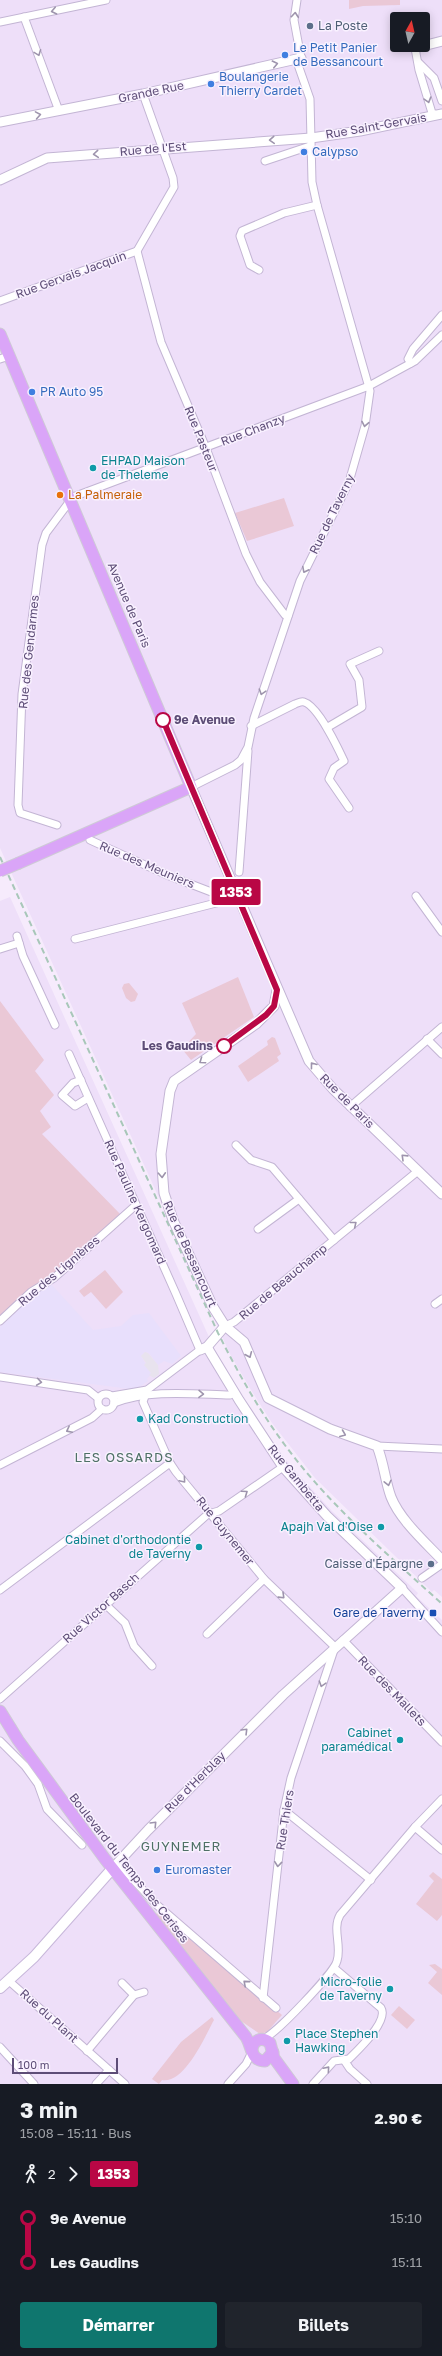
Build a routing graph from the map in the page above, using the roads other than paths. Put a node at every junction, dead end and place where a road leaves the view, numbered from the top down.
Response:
1 (106, 0) edge
2 (297, 0) edge
3 (24, 17) junction
4 (0, 22) edge
5 (442, 41) edge
6 (430, 44) edge
7 (416, 52) edge
8 (298, 60) junction
9 (419, 63) junction
10 (434, 78) junction
11 (423, 82) junction
12 (143, 94) junction
13 (442, 102) edge
14 (59, 111) junction
15 (439, 114) edge
16 (0, 122) edge
17 (310, 142) junction
18 (163, 151) junction
19 (266, 161) dead end
20 (0, 180) edge
21 (317, 205) junction
22 (137, 251) junction
23 (259, 270) dead end
24 (0, 301) edge
25 (442, 314) edge
26 (0, 334) edge
27 (442, 335) edge
28 (4, 357) edge
29 (411, 363) junction
30 (369, 386) junction
31 (206, 448) junction
32 (70, 501) junction
33 (288, 616) junction
34 (379, 651) dead end
35 (252, 726) junction
36 (328, 727) junction
37 (248, 746) junction
38 (191, 787) junction
39 (349, 808) dead end
40 (57, 825) dead end
41 (90, 840) dead end
42 (0, 871) edge
43 (239, 872) dead end
44 (235, 891) junction
45 (416, 896) dead end
46 (227, 898) junction
47 (442, 932) edge
48 (75, 939) dead end
49 (0, 949) edge
50 (277, 990) junction
51 (267, 1013) junction
52 (290, 1016) junction
53 (55, 1024) dead end
54 (442, 1027) edge
55 (427, 1039) junction
56 (69, 1054) dead end
57 (442, 1054) edge
58 (81, 1080) junction
59 (88, 1098) junction
60 (350, 1107) junction
61 (236, 1145) dead end
62 (418, 1171) junction
63 (442, 1194) edge
64 (299, 1199) junction
65 (136, 1205) junction
66 (258, 1229) dead end
67 (334, 1240) junction
68 (442, 1299) edge
69 (435, 1304) dead end
70 (0, 1321) edge
71 (225, 1326) junction
72 (203, 1349) junction
73 (0, 1377) edge
74 (162, 1381) junction
75 (146, 1393) junction
76 (234, 1393) junction
77 (168, 1394) junction
78 (98, 1398) junction
79 (113, 1400) junction
80 (102, 1410) junction
81 (377, 1446) junction
82 (442, 1449) edge
83 (170, 1463) junction
84 (0, 1465) edge
85 (283, 1467) junction
86 (212, 1513) junction
87 (442, 1560) edge
88 (442, 1564) edge
89 (422, 1578) dead end
90 (264, 1579) junction
91 (402, 1588) junction
92 (0, 1590) edge
93 (106, 1605) junction
94 (442, 1632) edge
95 (206, 1634) dead end
96 (343, 1640) junction
97 (334, 1648) junction
98 (152, 1666) dead end
99 (0, 1699) edge
100 (0, 1711) edge
101 (0, 1722) edge
102 (18, 1740) junction
103 (0, 1741) edge
104 (442, 1742) edge
105 (442, 1799) edge
106 (284, 1810) junction
107 (415, 1827) junction
108 (82, 1845) dead end
109 (442, 1850) edge
110 (116, 1866) junction
111 (370, 1880) junction
112 (334, 1968) junction
113 (9, 1981) junction
114 (122, 1983) dead end
115 (0, 1988) edge
116 (144, 1992) dead end
117 (134, 1995) junction
118 (263, 1998) junction
119 (224, 2008) junction
120 (276, 2008) dead end
121 (286, 2021) junction
122 (262, 2039) junction
123 (0, 2046) edge
124 (273, 2050) junction
125 (87, 2051) junction
126 (252, 2052) junction
127 (261, 2060) junction
128 (344, 2060) junction
129 (246, 2064) junction
130 (109, 2070) junction
131 (34, 2084) edge
132 (96, 2084) edge
133 (125, 2084) edge
134 (228, 2084) edge
135 (286, 2084) edge
136 (292, 2084) edge
137 (313, 2084) edge
138 (367, 2084) edge

1 -> 3 street
8 -> 2 street, Rue de Taverny
3 - 4 street
3 -> 14 street
5 - 6 street
7 - 9 street
12 -> 8 street, Grande Rue
8 - 17 street, Rue de Taverny
9 - 10 street
9 - 11 street
10 - 11 street
10 - 13 street
11 -> 15 street
12 - 14 street, Grande Rue
12 - 18 street, Rue Gervais Jacquin
16 -> 14 street, Grande Rue
15 - 17 street, Rue Saint-Gervais
17 -> 18 street, Rue de l'Est
17 - 19 street
17 - 21 street, Rue de Taverny
18 -> 20 street, Rue de l'Est
18 - 22 street, Rue Gervais Jacquin
21 - 23 street
21 - 30 street, Rue de Taverny
22 - 24 street, Rue Gervais Jacquin
22 - 31 street, Rue Pasteur
25 - 29 street
26 - 28 main road, Avenue de Paris
27 - 29 street, Rue Chanzy
28 - 32 main road, Avenue de Paris
29 - 30 street, Rue Chanzy
30 - 31 street, Rue Chanzy
30 -> 33 street, Rue de Taverny
31 - 32 street, Rue Chanzy
31 - 33 street, Rue Pasteur
32 - 38 main road, Avenue de Paris
32 - 40 street, Rue des Gendarmes
33 -> 35 street, Rue de Taverny
34 - 36 street
35 - 36 street
35 - 37 street, Rue de Taverny
36 - 39 street
37 - 38 street, Rue de Taverny
37 - 43 street, Rue de Taverny
38 - 42 main road, bridge
38 - 44 street, Avenue de Paris
41 - 46 street, Rue des Meuniers
44 - 46 street
44 - 50 street, Avenue de Paris
45 - 47 street
46 - 48 street
49 - 53 street
50 - 51 street, Rue de Bessancourt
50 - 52 street, Rue de Paris
51 - 52 street
51 -> 71 street, Rue de Bessancourt
60 -> 52 street, Rue de Paris
54 - 55 street
55 - 57 street
55 - 60 street
56 - 58 street, Rue Pauline Kergomard
58 - 59 street, Rue Pauline Kergomard
58 - 59 street
59 - 65 street, Rue Pauline Kergomard
62 -> 60 street, Rue de Paris
61 - 64 street
62 - 63 street, Rue de Paris
67 -> 62 street, Rue de Beauchamp
64 - 66 street
64 - 67 street
65 - 70 street, Rue des Lignières
65 - 72 street, Rue Pauline Kergomard
67 - 71 street, Rue de Beauchamp
68 - 69 street
71 - 72 street, Rue de Beauchamp
71 -> 81 street, Rue de Bessancourt
72 - 74 street, Rue de Beauchamp
72 - 76 street, Rue Gambetta
73 -> 78 street
74 - 75 street, Rue de Beauchamp
74 - 77 street
75 - 77 street
75 - 79 street, Rue de Beauchamp
75 - 83 street, Rue Guynemer
77 -> 76 street
76 - 85 street, Rue Gambetta
78 - 79 street
78 - 80 street
79 - 80 street
80 -> 84 street
81 - 82 street
81 -> 87 street
83 -> 86 street, Rue Guynemer
83 - 92 street
86 -> 85 street, Rue Victor Basch
85 - 91 street, Rue Gambetta
86 - 90 street, Rue Guynemer
86 - 93 street, Rue Victor Basch
88 - 89 street
90 - 95 street
90 -> 97 street, Rue Guynemer
91 - 94 street
91 - 96 street, Rue d'Herblay
93 - 98 street
93 - 99 street, Rue Victor Basch
96 - 97 street, Rue d'Herblay
96 - 104 street, Rue des Mallets
97 -> 106 street, Rue Thiers
110 -> 97 street, Rue d'Herblay
100 - 102 main road, Boulevard du Temps des Cerises
101 - 102 main road, Boulevard du Temps des Cerises
102 - 110 main road, Boulevard du Temps des Cerises
103 - 108 street
105 - 107 street
106 - 111 street
106 -> 118 street, Rue Thiers
107 - 109 street
107 - 111 street
110 - 113 main road, Rue d'Herblay
118 -> 110 street
110 - 119 main road, Boulevard du Temps des Cerises
111 - 112 street
112 - 121 street
112 - 128 street
113 - 115 main road, Rue d'Herblay
113 - 125 street, Rue du Plant
114 - 117 street
116 - 117 street
117 - 125 street
118 - 120 street
119 - 122 main road, Boulevard du Temps des Cerises
119 - 126 main road, Boulevard du Temps des Cerises
121 - 122 street
121 - 124 street
122 - 124 main road
122 - 126 main road
123 - 131 street
124 - 127 main road
124 - 136 main road
125 - 130 street, Rue du Plant
126 - 127 main road
126 - 129 street
127 - 129 street
127 - 135 main road
137 -> 128 street
128 - 138 street
129 - 134 street
130 - 132 street
130 - 133 street, Rue du Plant

